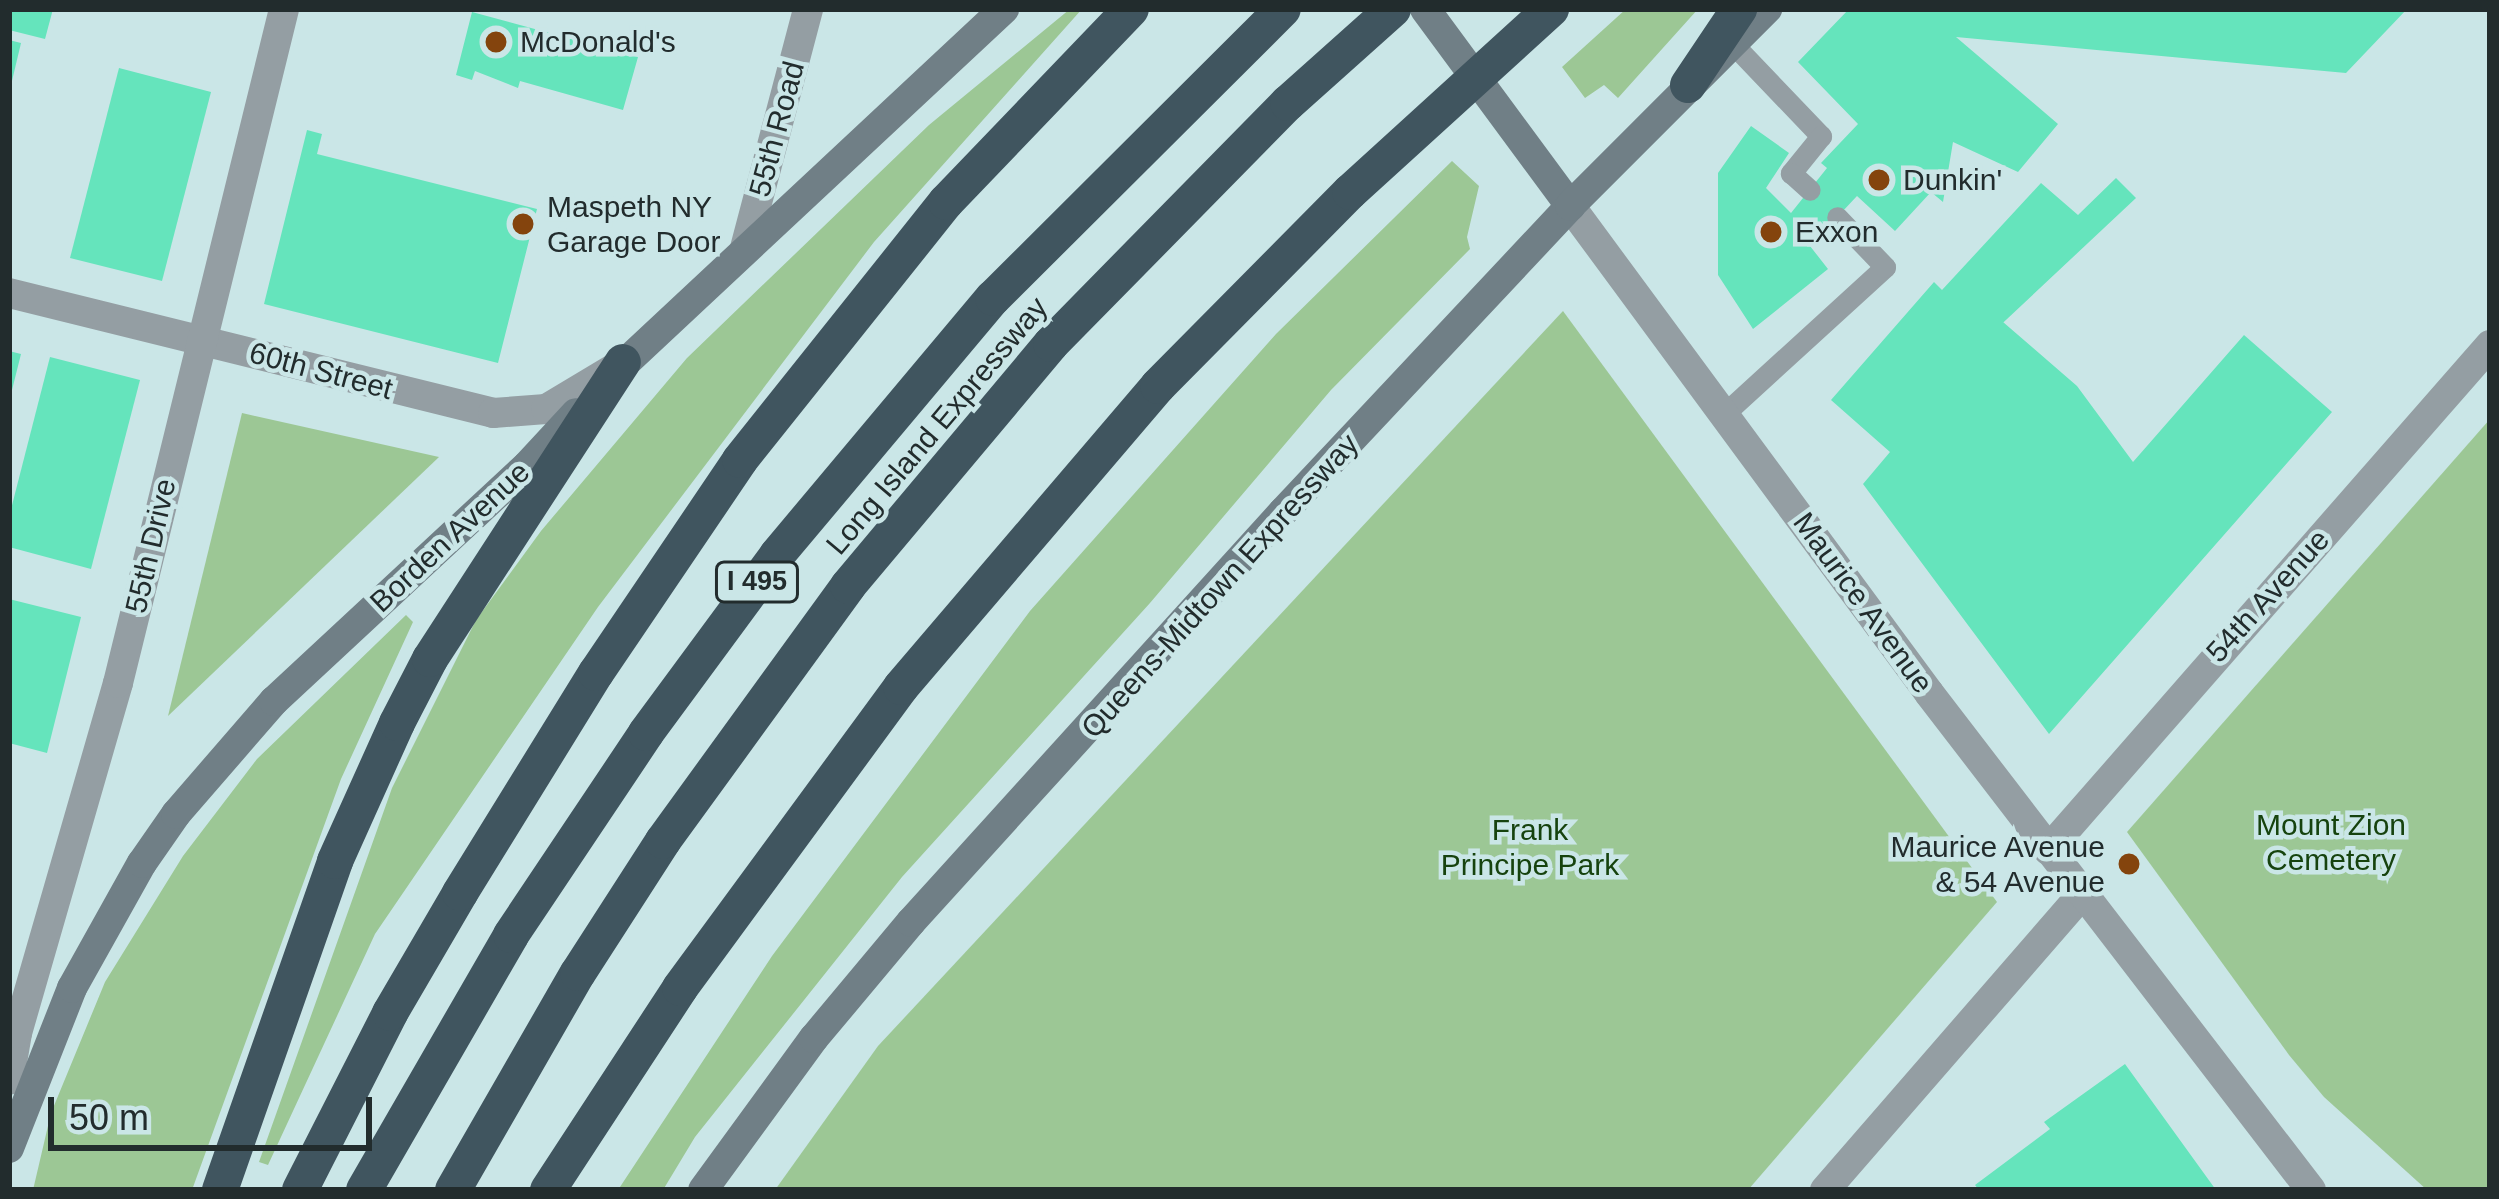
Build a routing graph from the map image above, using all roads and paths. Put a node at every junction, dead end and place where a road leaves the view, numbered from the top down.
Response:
1 (284, 9) edge
2 (808, 9) edge
3 (1004, 9) edge
4 (1131, 9) edge
5 (1283, 9) edge
6 (1393, 9) edge
7 (1425, 9) edge
8 (1551, 9) edge
9 (1767, 9) edge
10 (1735, 26) edge
11 (1688, 85) joint
12 (1810, 190) dead end
13 (1570, 206) junction
14 (1837, 218) dead end
15 (745, 248) junction
16 (9, 293) edge
17 (200, 340) junction
18 (2490, 345) edge
19 (623, 362) junction
20 (1724, 414) junction
21 (2048, 850) junction
22 (2082, 894) junction
23 (9, 1080) edge
24 (9, 1148) edge
25 (220, 1190) edge
26 (300, 1190) edge
27 (364, 1190) edge
28 (454, 1190) edge
29 (548, 1190) edge
30 (703, 1190) edge
31 (1825, 1190) edge
32 (2311, 1190) edge

1 - 17 street, 55th Drive
2 - 15 street, 55th Road
3 - 15 main road, Borden Avenue
4 - 26 highway
5 - 27 highway, Long Island Expressway / I 495
6 - 28 highway, Long Island Expressway / I 495
7 - 13 main road, Maurice Avenue
8 - 29 highway, bridge
9 - 10 main road
10 - 11 highway
10 - 12 lane
11 - 13 main road, Queens-Midtown Expressway
13 - 20 street, Maurice Avenue
13 - 30 main road, Queens-Midtown Expressway
14 - 20 lane
15 - 19 main road, Borden Avenue
16 - 17 street, 60th Street
17 - 19 street, 60th Street
17 - 23 street, 55th Drive
18 - 21 street, 54th Avenue
19 - 24 main road, Borden Avenue
19 - 25 highway
20 - 21 street, Maurice Avenue
21 - 22 street, Maurice Avenue
22 - 31 street
22 - 32 street, Maurice Avenue

